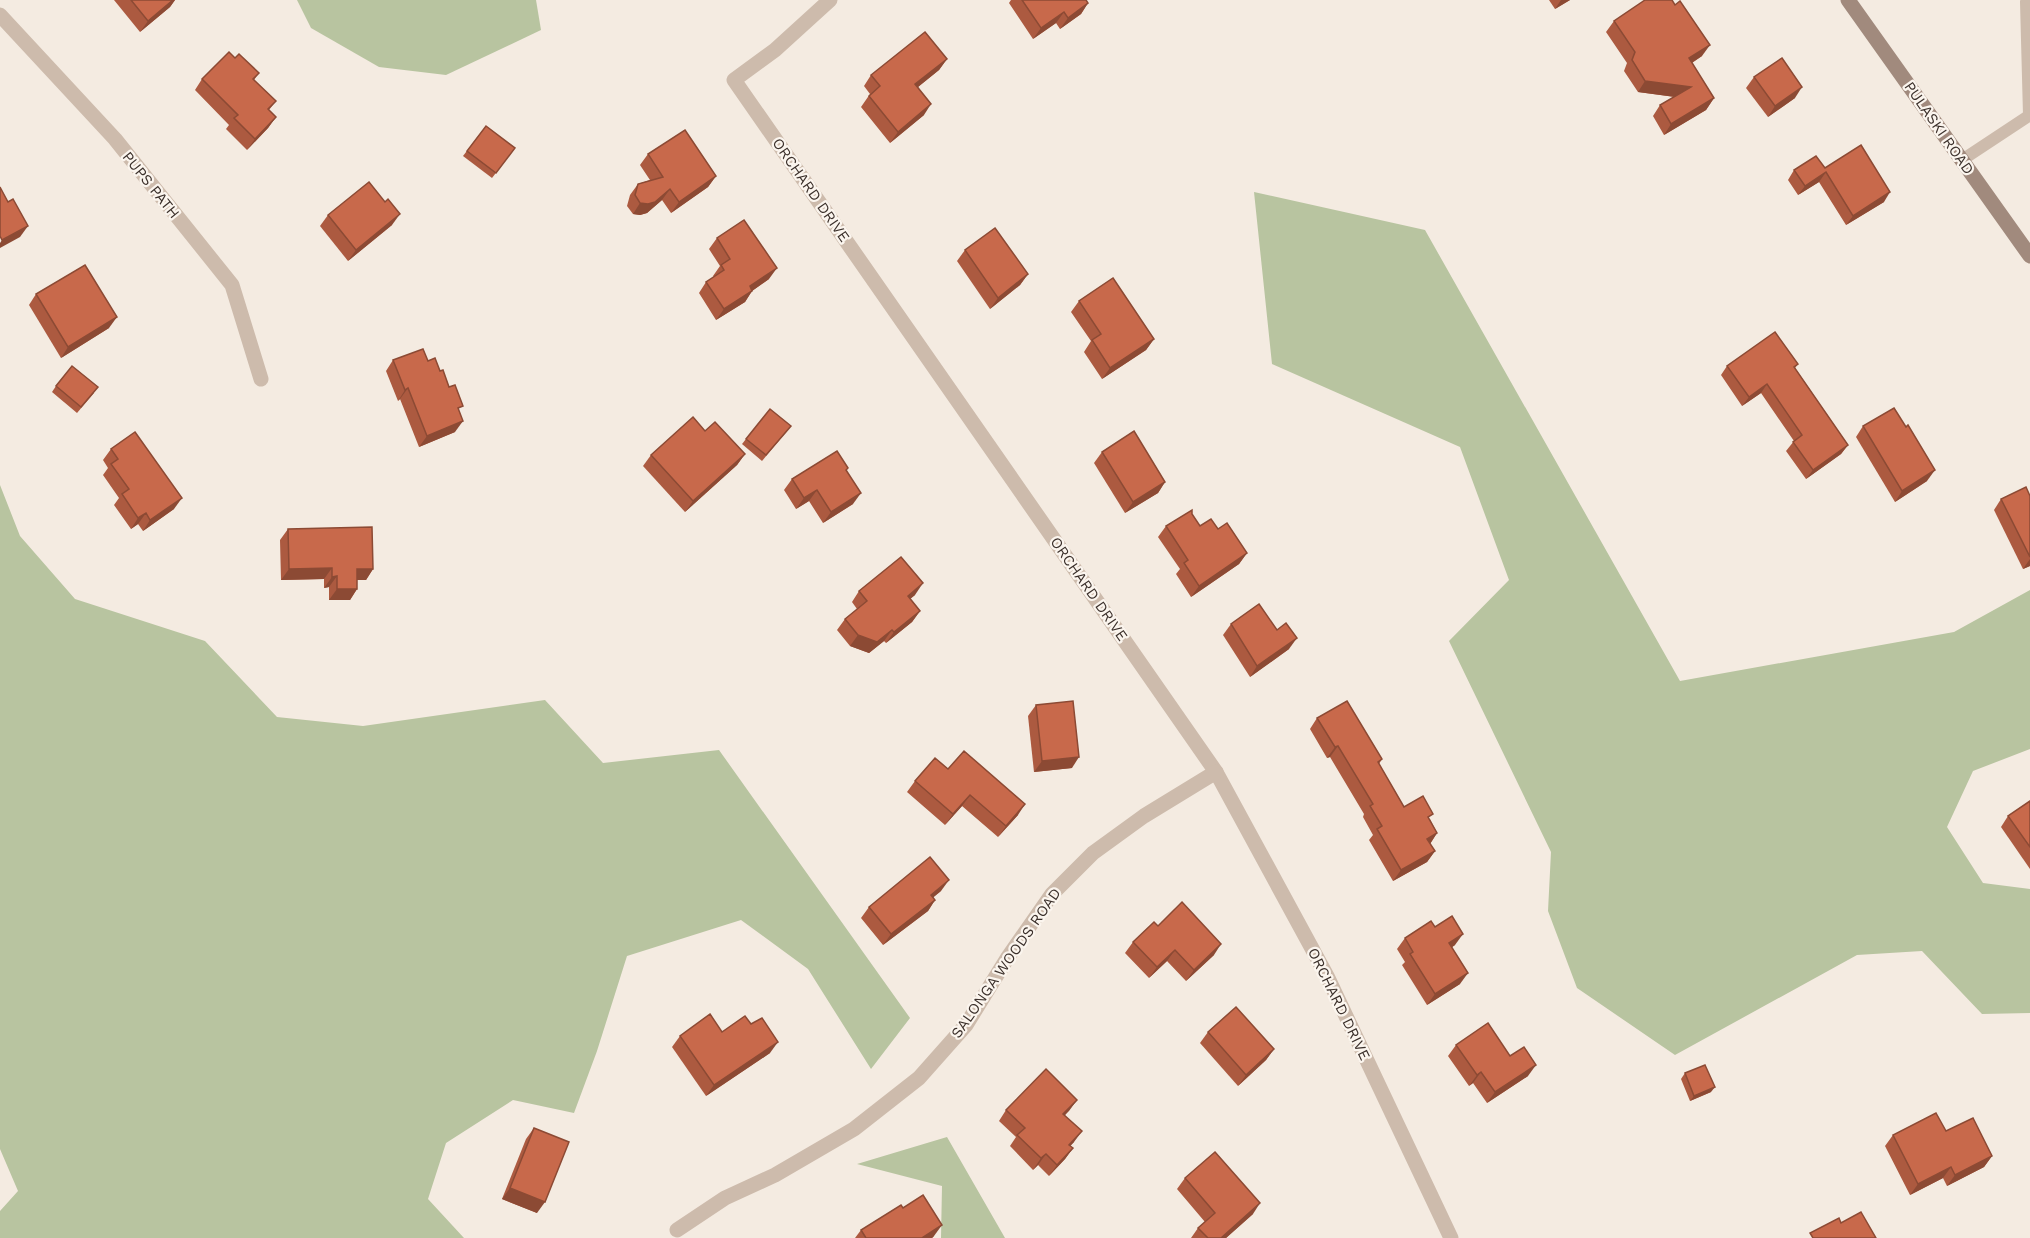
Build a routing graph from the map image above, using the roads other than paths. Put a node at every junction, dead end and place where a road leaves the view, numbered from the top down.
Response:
1 (830, 0) edge
2 (1848, 0) edge
3 (2028, 0) edge
4 (0, 15) edge
5 (2030, 115) edge
6 (1962, 160) junction
7 (2030, 256) edge
8 (261, 379) dead end
9 (1216, 772) junction
10 (676, 1230) dead end
11 (1451, 1238) edge

1 - 9 street, ORCHARD DRIVE
2 - 6 main road, PULASKI ROAD
3 - 5 lane
4 - 8 street, PUPS PATH
5 - 6 lane
6 - 7 main road, PULASKI ROAD
9 - 10 street, SALONGA WOODS ROAD
9 - 11 street, ORCHARD DRIVE

